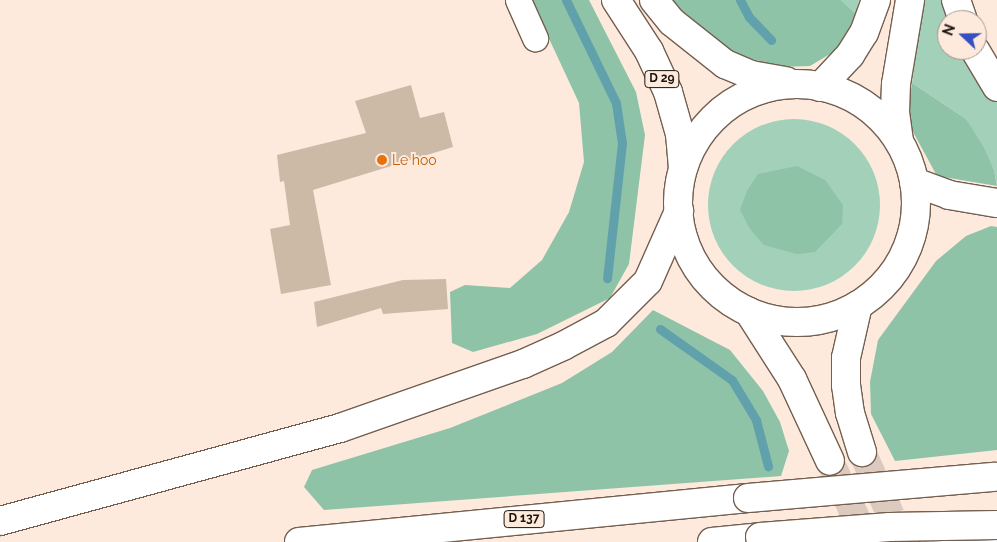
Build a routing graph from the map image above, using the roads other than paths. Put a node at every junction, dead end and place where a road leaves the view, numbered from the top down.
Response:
1 (518, 0) edge
2 (616, 0) edge
3 (654, 0) edge
4 (876, 0) edge
5 (910, 0) edge
6 (535, 38) dead end
7 (982, 60) edge
8 (810, 85) junction
9 (997, 87) edge
10 (899, 141) junction
11 (684, 168) junction
12 (914, 182) junction
13 (997, 204) edge
14 (679, 211) junction
15 (858, 305) junction
16 (749, 312) junction
17 (862, 452) tunnel mouth
18 (830, 461) tunnel mouth
19 (996, 477) edge
20 (0, 521) edge
21 (997, 525) edge
22 (997, 529) edge
23 (299, 542) edge
24 (712, 542) edge
25 (934, 542) edge

1 - 6 street
2 - 11 main road, D 29
3 - 8 main road
4 - 8 main road
5 - 10 main road
7 - 9 main road
8 - 10 main road
8 - 11 main road
10 - 12 main road
11 - 14 main road
12 - 13 main road
12 - 15 main road
14 - 16 main road
14 - 20 main road
15 - 16 main road
15 - 17 main road
16 - 18 main road
19 - 23 main road, D 137, bridge
21 - 24 main road, bridge
22 - 25 main road

